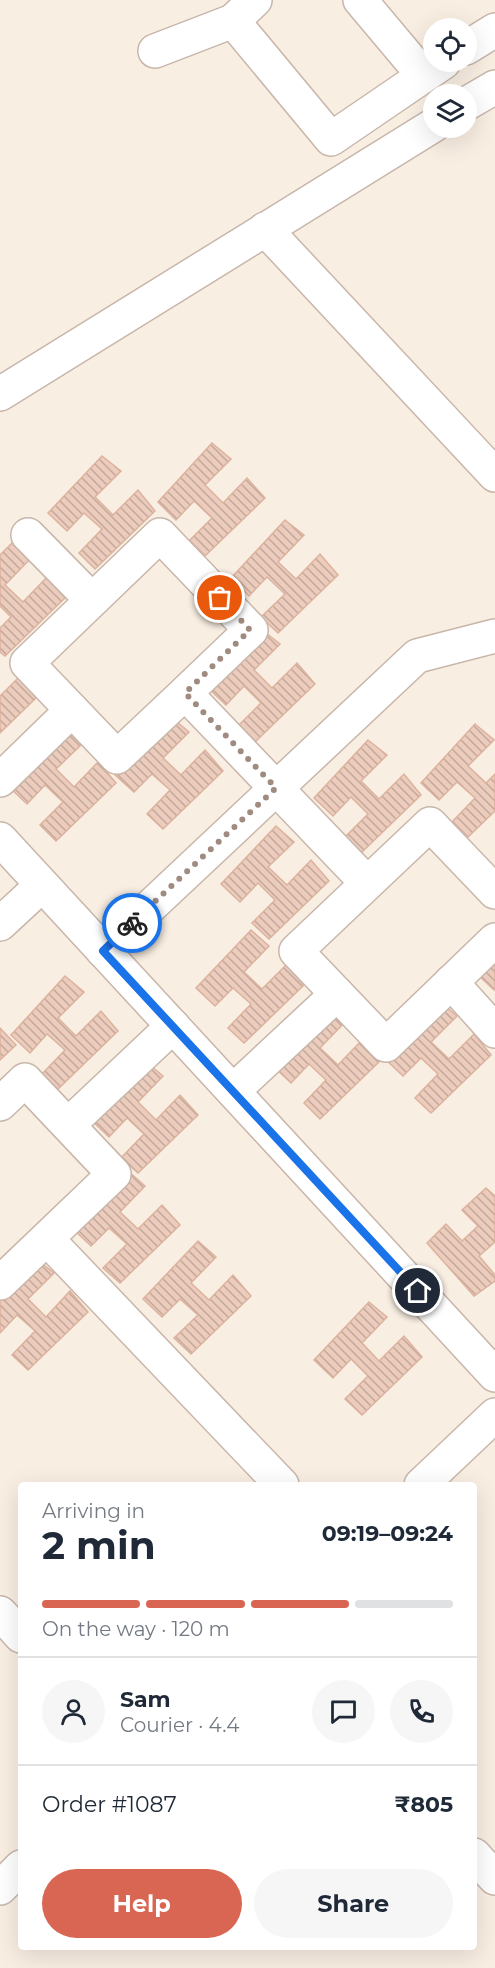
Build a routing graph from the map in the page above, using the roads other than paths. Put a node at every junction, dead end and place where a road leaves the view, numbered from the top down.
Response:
1 (360, 0) edge
2 (244, 11) edge
3 (495, 30) edge
4 (477, 41) edge
5 (155, 51) dead end
6 (423, 59) edge
7 (427, 72) edge
8 (495, 87) edge
9 (477, 98) edge
10 (423, 132) edge
11 (265, 229) junction
12 (0, 394) edge
13 (495, 476) edge
14 (28, 535) dead end
15 (92, 600) junction
16 (495, 636) edge
17 (185, 693) junction
18 (72, 710) junction
19 (0, 780) edge
20 (276, 788) junction
21 (0, 839) edge
22 (367, 883) junction
23 (42, 885) junction
24 (495, 892) edge
25 (0, 924) edge
26 (495, 940) edge
27 (103, 951) junction
28 (451, 982) junction
29 (337, 994) junction
30 (173, 1026) junction
31 (495, 1031) edge
32 (233, 1091) junction
33 (0, 1104) edge
34 (68, 1125) junction
35 (47, 1239) junction
36 (0, 1283) edge
37 (495, 1375) edge
38 (495, 1415) edge
39 (279, 1482) edge
40 (424, 1482) edge
41 (0, 1613) edge
42 (18, 1633) edge
43 (477, 1859) edge
44 (18, 1870) edge
45 (495, 1878) edge
46 (0, 1888) edge

1 - 6 street
2 - 5 street
2 - 7 street
3 - 4 street
8 - 9 street
10 - 11 street
11 - 12 street
11 - 13 street
14 - 15 street
15 - 17 street
15 - 18 street
16 - 20 street
17 - 18 street
17 - 20 street
18 - 19 street
20 - 22 street
20 - 27 street
21 - 23 street
22 - 24 street
22 - 29 street
23 - 25 street
23 - 27 street
26 - 28 street
27 - 30 street
28 - 29 street
28 - 31 street
29 - 32 street
30 - 32 street
30 - 34 street
32 - 37 street
33 - 34 street
34 - 35 street
35 - 36 street
35 - 39 street
38 - 40 street
41 - 42 street
43 - 45 street
44 - 46 street

